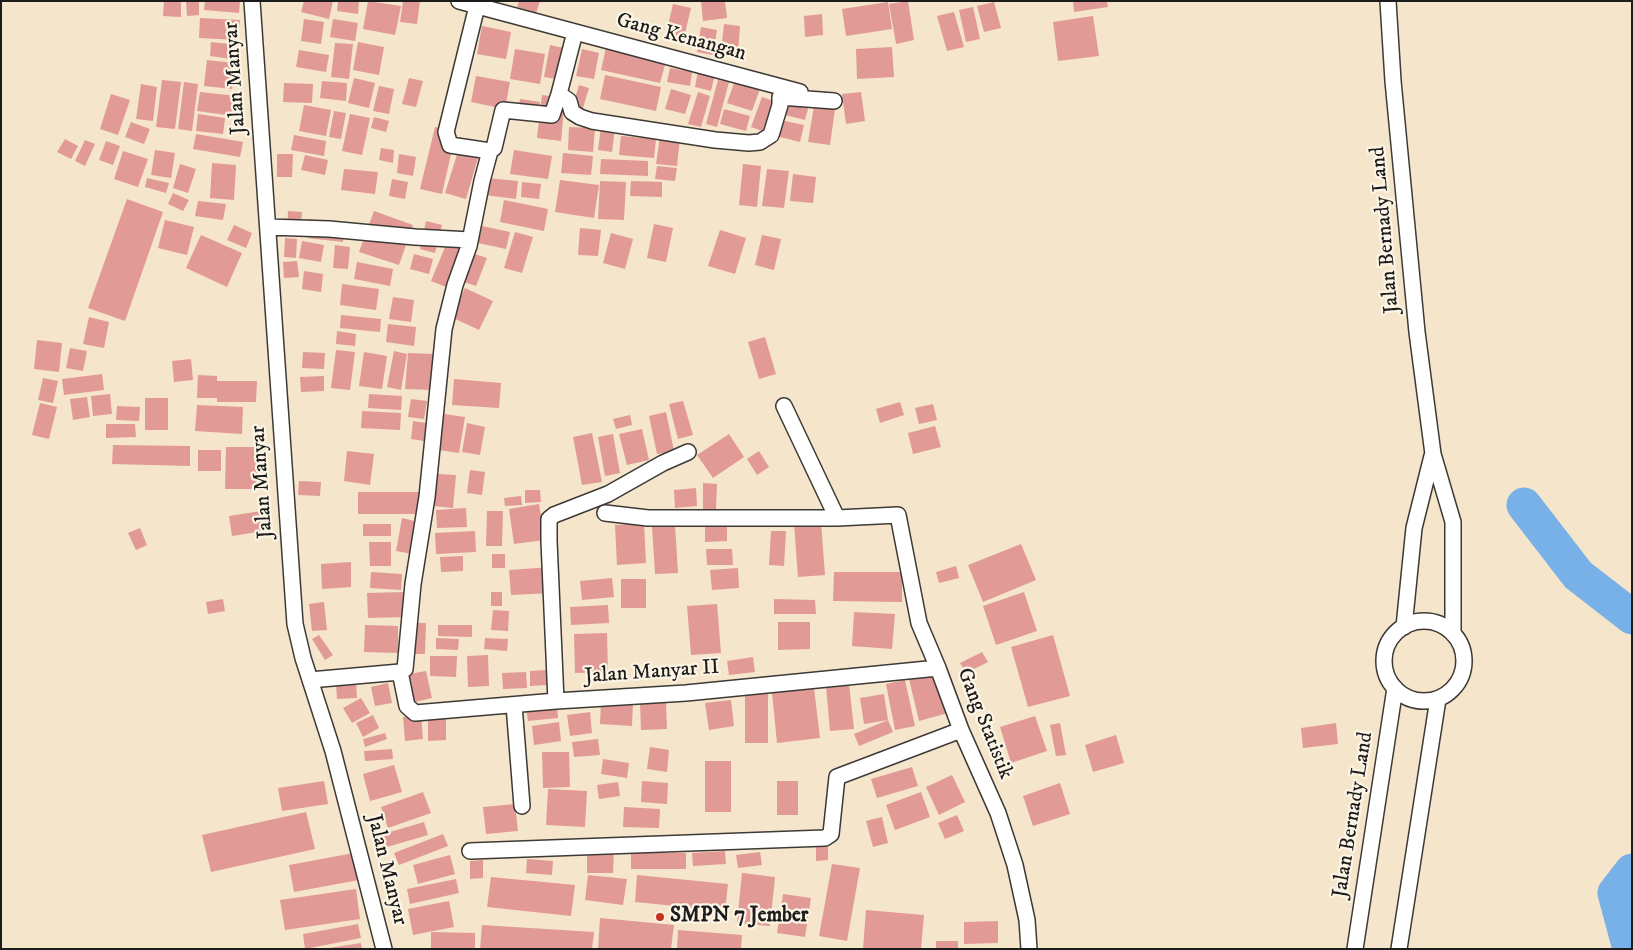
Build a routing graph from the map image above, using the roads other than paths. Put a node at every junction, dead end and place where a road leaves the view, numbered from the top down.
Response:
1 (252, 1) edge
2 (459, 1) edge
3 (1388, 1) edge
4 (484, 5) edge
5 (575, 32) junction
6 (559, 94) junction
7 (490, 151) junction
8 (268, 227) junction
9 (470, 240) junction
10 (784, 406) dead end
11 (688, 452) dead end
12 (1432, 454) junction
13 (605, 513) dead end
14 (837, 518) junction
15 (1404, 627) junction
16 (1453, 634) junction
17 (938, 668) junction
18 (400, 672) junction
19 (310, 680) junction
20 (1394, 688) junction
21 (1438, 699) junction
22 (556, 701) junction
23 (514, 705) junction
24 (961, 730) junction
25 (522, 806) dead end
26 (470, 851) dead end
27 (384, 949) edge
28 (1028, 949) edge
29 (1355, 949) edge
30 (1399, 949) edge

1 - 8 street, Jalan Manyar
2 - 4 street, Gang Kenangan
3 - 12 street, Jalan Bernady Land
4 - 5 street, Gang Kenangan
4 - 7 street
5 - 6 street
5 - 6 street, Gang Kenangan
6 - 7 street
7 - 9 street
8 - 9 street
8 - 19 street, Jalan Manyar
9 - 18 street
10 - 14 street
11 - 22 street
12 - 15 street, Jalan Bernady Land
12 - 16 street, Jalan Bernady Land
13 - 14 street
14 - 17 street, Gang Statistik
15 - 16 street
15 - 20 street
16 - 21 street
17 - 22 street, Jalan Manyar II
17 - 24 street, Gang Statistik
18 - 19 street
18 - 23 street, Jalan Manyar II
19 - 27 street, Jalan Manyar
20 - 21 street
20 - 29 street, Jalan Bernady Land
21 - 30 street
22 - 23 street, Jalan Manyar II
23 - 25 street
24 - 26 street
24 - 28 street, Gang Statistik

